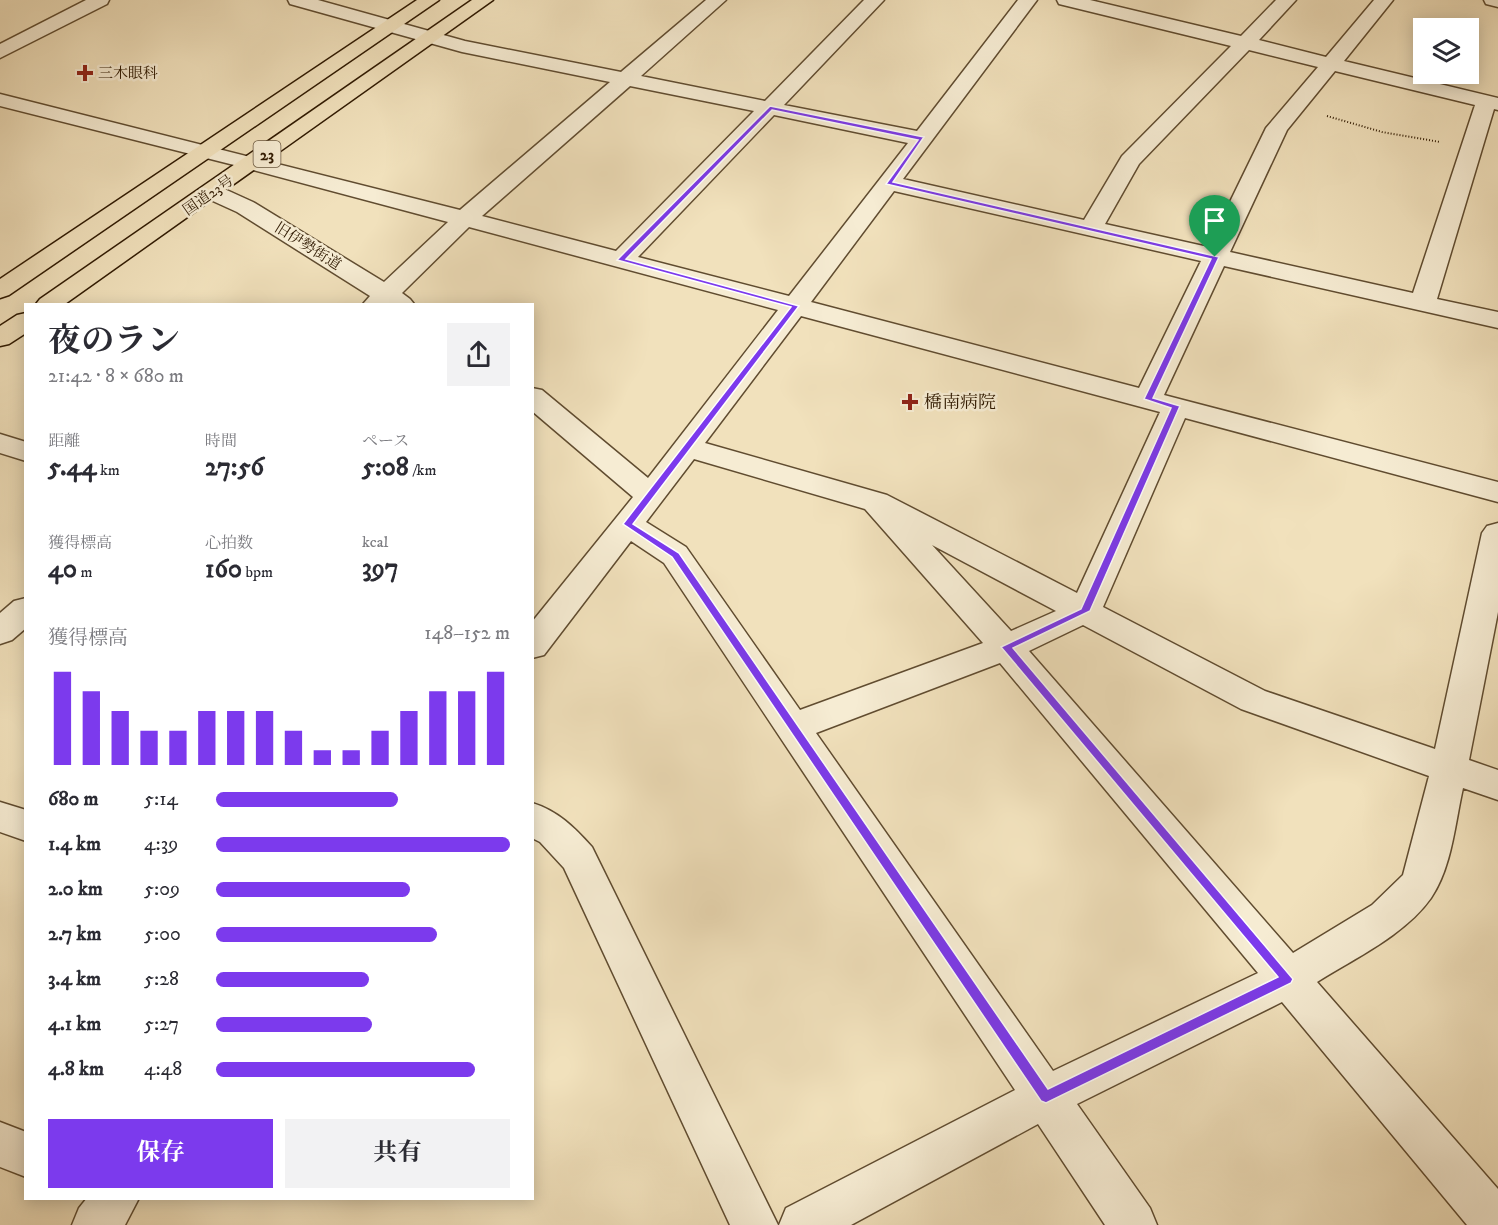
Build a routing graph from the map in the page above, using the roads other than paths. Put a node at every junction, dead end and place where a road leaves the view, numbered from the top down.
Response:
1 (100, 0) edge
2 (297, 0) edge
3 (430, 0) edge
4 (484, 0) edge
5 (717, 0) edge
6 (875, 0) edge
7 (1028, 0) edge
8 (1066, 0) edge
9 (1287, 0) edge
10 (1384, 0) edge
11 (1493, 0) edge
12 (1498, 1) edge
13 (391, 26) junction
14 (431, 38) junction
15 (1245, 43) junction
16 (0, 52) edge
17 (1332, 64) junction
18 (626, 79) junction
19 (0, 100) edge
20 (1492, 103) edge
21 (770, 108) junction
22 (922, 139) junction
23 (207, 151) junction
24 (254, 163) junction
25 (889, 183) junction
26 (212, 192) junction
27 (464, 219) junction
28 (1090, 228) junction
29 (1215, 257) junction
30 (621, 260) junction
31 (5, 282) edge
32 (388, 302) edge
33 (50, 303) edge
34 (1423, 303) junction
35 (795, 306) junction
36 (1498, 320) edge
37 (24, 322) edge
38 (0, 338) edge
39 (534, 398) edge
40 (1162, 403) junction
41 (0, 443) edge
42 (685, 447) junction
43 (24, 451) edge
44 (1498, 492) edge
45 (876, 502) junction
46 (639, 510) junction
47 (1498, 533) edge
48 (24, 611) edge
49 (1085, 611) junction
50 (0, 632) edge
51 (534, 643) edge
52 (1006, 647) junction
53 (793, 727) junction
54 (1449, 768) junction
55 (1498, 785) edge
56 (0, 817) edge
57 (534, 819) edge
58 (24, 825) edge
59 (1287, 979) junction
60 (1046, 1096) junction
61 (0, 1144) edge
62 (24, 1154) edge
63 (115, 1200) edge
64 (96, 1225) edge
65 (754, 1225) edge
66 (803, 1225) edge
67 (1133, 1225) edge
68 (1498, 1225) edge

1 - 16 street
2 - 13 street
3 - 13 highway, 23
4 - 14 highway, 国道23号 / 23
5 - 18 street
6 - 21 street
7 - 22 street
8 - 15 street
9 - 15 street
10 - 17 street
11 - 12 street
13 - 14 street
13 - 23 highway, 23
14 - 18 street
14 - 24 highway, 国道23号 / 23
15 - 17 street
15 - 28 street
17 - 20 street
17 - 29 street
18 - 21 street
18 - 27 street
19 - 23 street
20 - 34 street
21 - 22 street
21 - 30 street
22 - 25 street
23 - 24 street
23 - 31 highway, 23
24 - 26 highway, 国道23号 / 23
24 - 27 street
25 - 28 street
25 - 35 street
26 - 32 street, 旧伊勢街道
26 - 33 highway, 国道23号 / 23
27 - 30 street
27 - 32 street
28 - 29 street
29 - 34 street
29 - 40 street
30 - 35 street
34 - 36 street
35 - 40 street
35 - 42 street
37 - 38 highway
39 - 46 street
40 - 44 street
40 - 49 street
41 - 43 street
42 - 45 street
42 - 46 street
45 - 49 street
45 - 52 street
46 - 51 street
46 - 53 street
47 - 54 street
48 - 50 street
49 - 52 street
49 - 54 street
52 - 53 street
52 - 59 street
53 - 60 street
54 - 55 street
54 - 59 street
56 - 58 street
57 - 65 street
59 - 60 street
59 - 68 street
60 - 66 street
60 - 67 street
61 - 62 street
63 - 64 street

